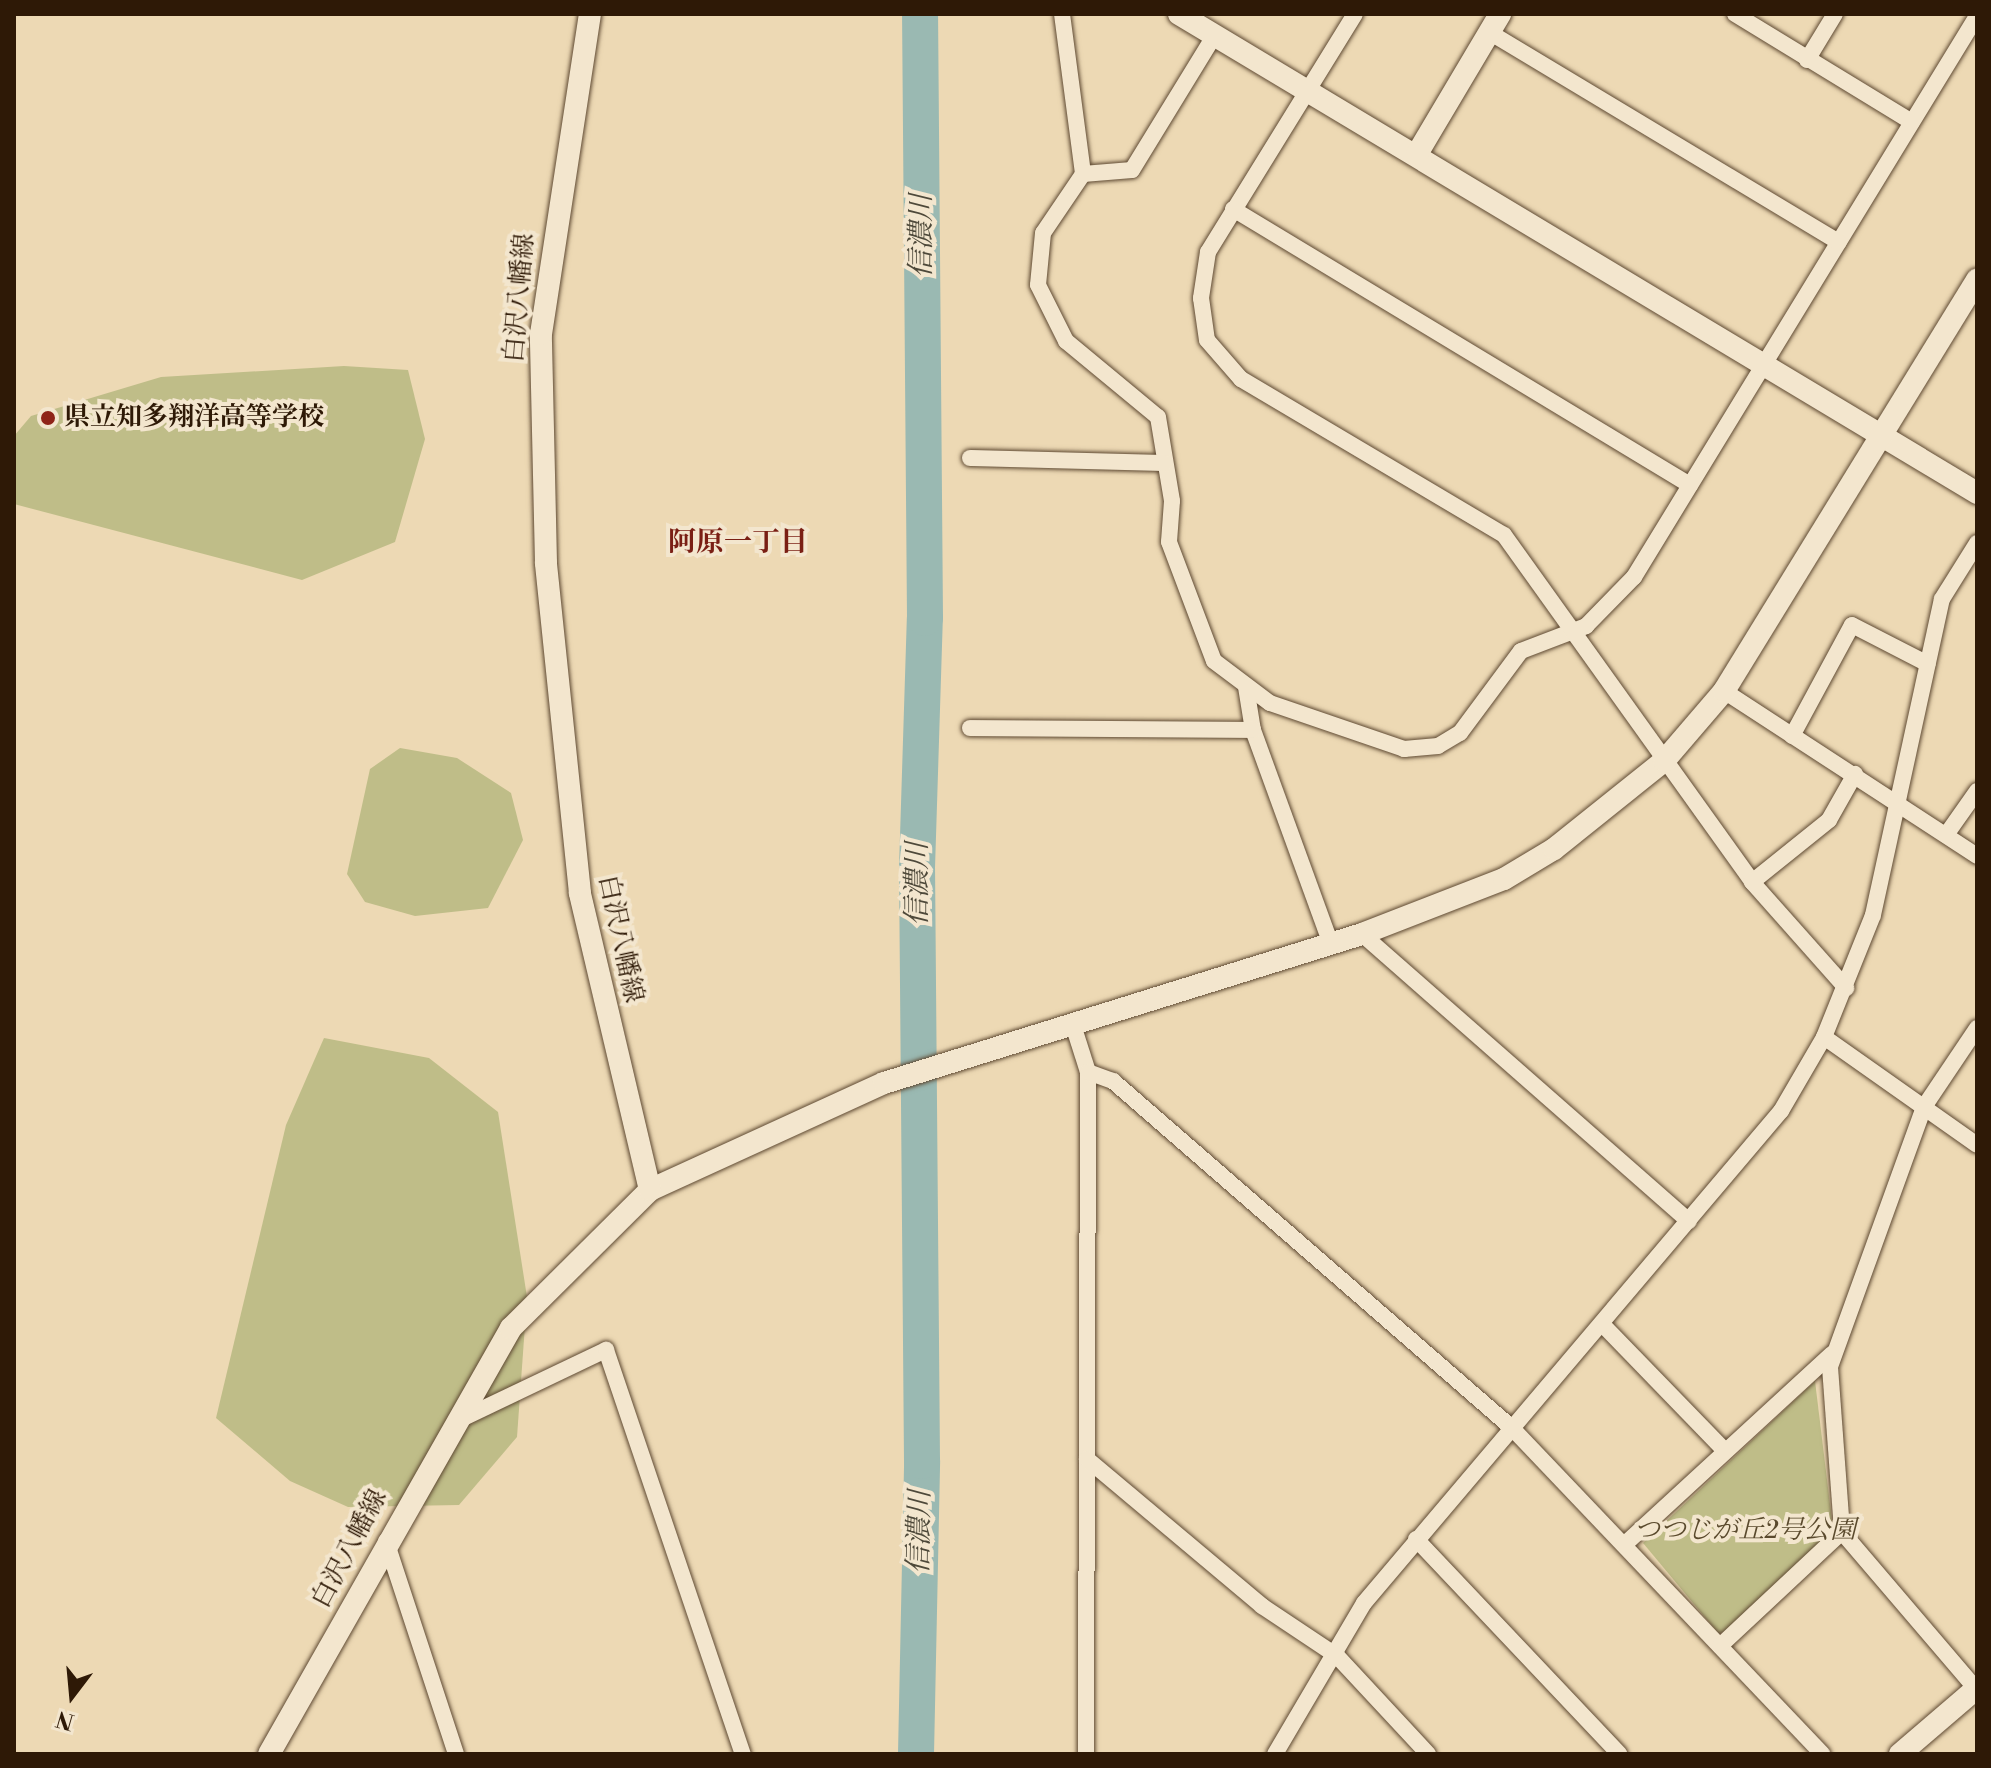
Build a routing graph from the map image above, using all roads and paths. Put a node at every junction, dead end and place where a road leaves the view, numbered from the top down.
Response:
1 (590, 14) edge
2 (1062, 14) edge
3 (1179, 14) edge
4 (1355, 14) edge
5 (1735, 14) edge
6 (1835, 14) edge
7 (1977, 16) edge
8 (1495, 23) edge
9 (1214, 36) junction
10 (1807, 60) junction
11 (1309, 90) junction
12 (1912, 122) junction
13 (1417, 154) junction
14 (1083, 174) junction
15 (1233, 209) junction
16 (1839, 242) junction
17 (1977, 280) edge
18 (1766, 366) junction
19 (1884, 435) junction
20 (970, 458) dead end
21 (1165, 463) junction
22 (1690, 485) junction
23 (1977, 493) edge
24 (1977, 543) edge
25 (1572, 630) junction
26 (1928, 664) junction
27 (1246, 687) junction
28 (1724, 691) junction
29 (970, 728) dead end
30 (1253, 730) junction
31 (1792, 736) junction
32 (1664, 761) junction
33 (1855, 774) junction
34 (1977, 791) edge
35 (1900, 801) junction
36 (1946, 835) junction
37 (1977, 856) edge
38 (1752, 882) junction
39 (1362, 934) junction
40 (1331, 944) junction
41 (1846, 988) junction
42 (1074, 1028) junction
43 (1977, 1028) edge
44 (1824, 1037) junction
45 (1088, 1072) junction
46 (1924, 1107) junction
47 (1977, 1145) edge
48 (650, 1190) junction
49 (1689, 1221) junction
50 (1603, 1325) junction
51 (1832, 1354) junction
52 (450, 1424) junction
53 (1512, 1428) junction
54 (1725, 1451) junction
55 (1087, 1459) junction
56 (1842, 1532) junction
57 (1416, 1539) junction
58 (386, 1541) junction
59 (1624, 1545) junction
60 (1720, 1646) junction
61 (1337, 1656) junction
62 (1977, 1689) edge
63 (269, 1754) edge
64 (456, 1754) edge
65 (743, 1754) edge
66 (1086, 1754) edge
67 (1275, 1754) edge
68 (1428, 1754) edge
69 (1619, 1754) edge
70 (1822, 1754) edge
71 (1900, 1754) edge

1 - 48 street, 白沢八幡線
2 - 14 street
3 - 9 street
4 - 11 street
5 - 10 street
6 - 10 street
7 - 12 street
8 - 13 street
8 - 16 street
9 - 11 street
9 - 14 street
10 - 12 street
11 - 13 street
11 - 15 street
12 - 16 street
13 - 18 street
14 - 21 street
15 - 22 street
15 - 25 street
16 - 18 street
17 - 19 street
18 - 19 street
18 - 22 street
19 - 23 street
19 - 28 street
20 - 21 street
21 - 27 street
22 - 25 street
24 - 26 street
25 - 27 street
25 - 32 street
26 - 31 street
26 - 35 street
27 - 30 street
28 - 31 street
28 - 32 street
29 - 30 street
30 - 40 street
31 - 33 street
32 - 38 street
32 - 39 street
33 - 35 street
33 - 38 street
34 - 36 street
35 - 36 street
35 - 41 street
36 - 37 street
38 - 41 street
39 - 40 street
39 - 49 street
40 - 42 street
41 - 44 street
42 - 45 street
42 - 48 street
43 - 46 street
44 - 46 street
44 - 49 street
45 - 53 street
45 - 55 street
46 - 47 street
46 - 51 street
48 - 52 street, 白沢八幡線
49 - 50 street
50 - 53 street
50 - 54 street
51 - 54 street
51 - 56 street
52 - 58 street, 白沢八幡線
52 - 65 street
53 - 57 street
53 - 59 street
54 - 59 street
55 - 61 street
55 - 66 street
56 - 60 street
56 - 62 street
57 - 61 street
57 - 69 street
58 - 63 street, 白沢八幡線
58 - 64 street
59 - 60 street
60 - 70 street
61 - 67 street
61 - 68 street
62 - 71 street

